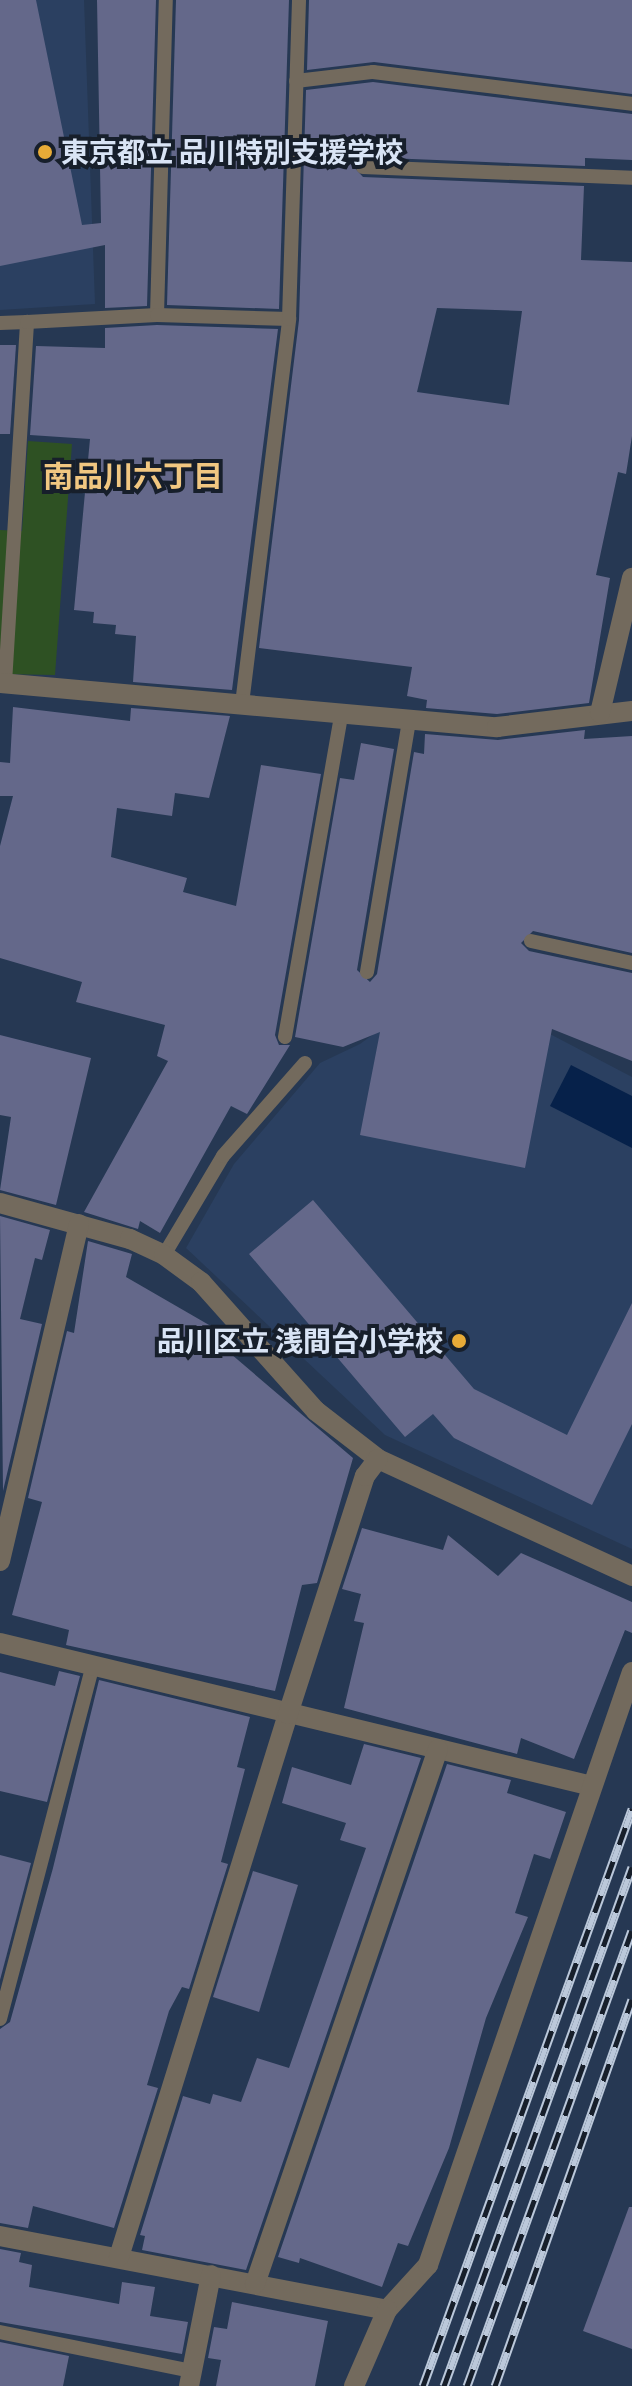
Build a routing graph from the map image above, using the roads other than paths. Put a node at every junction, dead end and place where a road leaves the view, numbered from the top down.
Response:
1 (166, 0) edge
2 (299, 0) edge
3 (296, 81) junction
4 (632, 104) edge
5 (363, 167) dead end
6 (632, 178) edge
7 (157, 315) junction
8 (289, 319) junction
9 (27, 322) junction
10 (0, 323) edge
11 (632, 578) edge
12 (3, 683) edge
13 (242, 704) junction
14 (632, 711) edge
15 (600, 713) junction
16 (341, 715) junction
17 (409, 721) junction
18 (531, 941) dead end
19 (632, 963) edge
20 (367, 972) dead end
21 (285, 1037) dead end
22 (305, 1063) dead end
23 (0, 1203) edge
24 (79, 1224) junction
25 (164, 1255) junction
26 (378, 1459) junction
27 (0, 1561) edge
28 (632, 1576) edge
29 (0, 1643) edge
30 (93, 1665) junction
31 (632, 1672) edge
32 (288, 1714) junction
33 (438, 1749) junction
34 (592, 1786) junction
35 (0, 2019) edge
36 (0, 2236) edge
37 (119, 2257) junction
38 (211, 2275) junction
39 (255, 2284) junction
40 (387, 2310) junction
41 (0, 2332) edge
42 (190, 2379) edge
43 (354, 2386) edge

1 - 7 lane
2 - 3 lane
3 - 4 lane
3 - 8 lane
5 - 6 lane
7 - 8 lane
7 - 9 lane
8 - 13 lane
9 - 10 lane
9 - 12 lane
11 - 15 street
12 - 13 street
13 - 16 street
14 - 15 street
15 - 17 street
16 - 17 street
16 - 21 lane
17 - 20 lane
18 - 19 lane
22 - 25 lane
23 - 24 street
24 - 25 street
24 - 27 street
25 - 26 street
26 - 28 street
26 - 32 street
29 - 30 street
30 - 32 street
30 - 35 lane
31 - 34 street
32 - 33 street
32 - 37 street
33 - 34 street
33 - 39 street
34 - 40 street
36 - 37 street
37 - 38 street
38 - 39 street
38 - 42 street
39 - 40 street
40 - 43 street
41 - 42 lane

